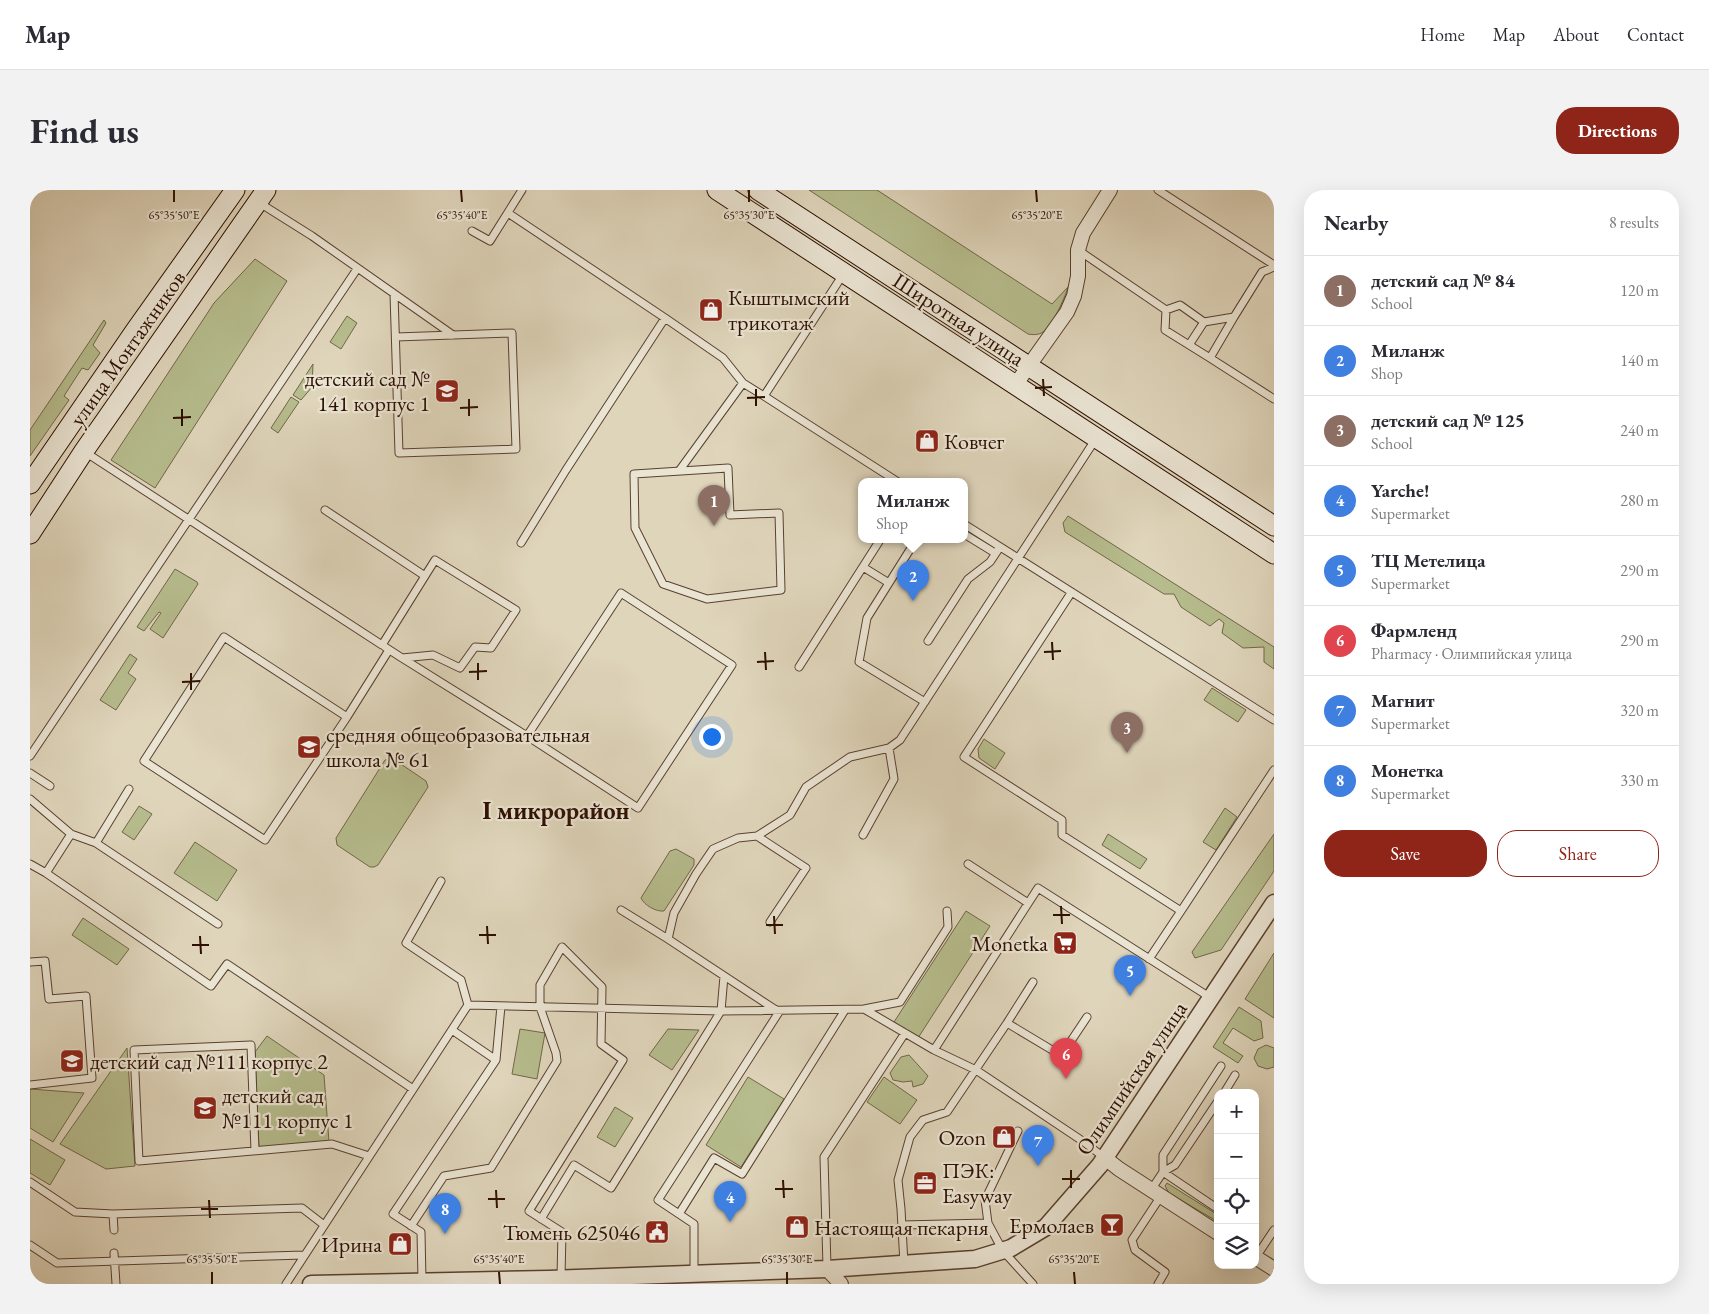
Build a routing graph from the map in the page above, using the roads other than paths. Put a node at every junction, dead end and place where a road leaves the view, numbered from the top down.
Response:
1 (235, 190) edge
2 (522, 190) edge
3 (717, 190) edge
4 (758, 190) edge
5 (1110, 190) edge
6 (1158, 190) edge
7 (262, 196) edge
8 (508, 213) junction
9 (472, 231) dead end
10 (1078, 250) junction
11 (1274, 266) edge
12 (356, 269) junction
13 (844, 273) junction
14 (394, 294) junction
15 (1166, 310) junction
16 (1234, 317) junction
17 (665, 318) junction
18 (1204, 322) junction
19 (453, 335) junction
20 (396, 337) junction
21 (1189, 345) junction
22 (1210, 358) junction
23 (1029, 366) junction
24 (743, 383) junction
25 (1016, 384) junction
26 (764, 396) junction
27 (1274, 399) edge
28 (1097, 437) junction
29 (84, 451) junction
30 (679, 471) junction
31 (892, 478) edge
32 (30, 484) edge
33 (325, 510) dead end
34 (190, 520) junction
35 (1274, 526) edge
36 (968, 527) edge
37 (30, 534) edge
38 (968, 537) edge
39 (521, 543) dead end
40 (878, 543) edge
41 (914, 543) edge
42 (1000, 547) junction
43 (995, 554) junction
44 (1274, 554) edge
45 (1019, 559) junction
46 (863, 567) junction
47 (425, 576) junction
48 (889, 584) junction
49 (1072, 593) junction
50 (928, 641) dead end
51 (382, 645) junction
52 (389, 650) junction
53 (402, 658) junction
54 (798, 668) dead end
55 (925, 702) junction
56 (347, 718) junction
57 (1274, 720) edge
58 (527, 736) junction
59 (889, 748) junction
60 (30, 756) edge
61 (1274, 770) edge
62 (30, 773) edge
63 (50, 786) dead end
64 (129, 789) dead end
65 (30, 799) edge
66 (71, 834) junction
67 (863, 835) dead end
68 (757, 836) junction
69 (96, 843) junction
70 (30, 864) edge
71 (968, 864) dead end
72 (46, 873) junction
73 (441, 881) dead end
74 (1028, 903) junction
75 (1274, 903) edge
76 (621, 910) dead end
77 (947, 911) dead end
78 (1180, 911) junction
79 (770, 922) dead end
80 (218, 924) dead end
81 (668, 938) junction
82 (1149, 959) junction
83 (30, 962) edge
84 (724, 976) junction
85 (1033, 982) dead end
86 (1211, 998) junction
87 (468, 1005) junction
88 (501, 1006) junction
89 (540, 1006) junction
90 (602, 1008) junction
91 (845, 1010) junction
92 (864, 1010) junction
93 (721, 1011) junction
94 (779, 1012) junction
95 (1087, 1017) dead end
96 (1007, 1023) junction
97 (452, 1030) junction
98 (905, 1033) junction
99 (934, 1050) junction
100 (496, 1060) junction
101 (1221, 1066) dead end
102 (976, 1070) junction
103 (1235, 1076) dead end
104 (30, 1085) edge
105 (413, 1089) junction
106 (1227, 1089) edge
107 (1214, 1108) edge
108 (1018, 1131) dead end
109 (254, 1151) junction
110 (369, 1156) junction
111 (1105, 1158) junction
112 (1163, 1172) junction
113 (30, 1182) edge
114 (1156, 1193) junction
115 (1214, 1206) edge
116 (113, 1214) junction
117 (679, 1214) junction
118 (541, 1219) junction
119 (988, 1223) junction
120 (324, 1225) junction
121 (902, 1225) junction
122 (411, 1226) junction
123 (114, 1230) dead end
124 (1214, 1230) edge
125 (1274, 1230) edge
126 (30, 1245) edge
127 (1003, 1251) junction
128 (1259, 1251) edge
129 (304, 1255) junction
130 (114, 1257) junction
131 (1259, 1260) edge
132 (904, 1264) junction
133 (827, 1269) junction
134 (1274, 1269) edge
135 (694, 1274) junction
136 (553, 1280) edge
137 (422, 1282) junction
138 (116, 1284) edge
139 (286, 1284) edge
140 (311, 1284) edge
141 (841, 1284) edge
142 (1033, 1284) edge
143 (1158, 1284) edge

1 - 32 main road, улица Монтажников
2 - 8 lane
3 - 13 main road, Широтная улица
4 - 23 main road, Широтная улица
5 - 10 street
6 - 11 lane
7 - 12 lane
7 - 29 main road, улица Монтажников
8 - 9 lane
8 - 17 lane
10 - 15 lane
10 - 23 street
11 - 16 lane
12 - 14 lane
12 - 34 lane
13 - 25 main road, Широтная улица
13 - 26 lane
14 - 19 lane
14 - 20 lane
15 - 18 lane
15 - 21 lane
16 - 18 lane
16 - 22 lane
17 - 24 lane
17 - 39 lane
18 - 21 lane
19 - 20 lane
19 - 20 lane
21 - 22 lane
22 - 27 lane
23 - 25 street
23 - 35 main road, Широтная улица
24 - 26 lane
24 - 30 lane
25 - 28 main road, Широтная улица
26 - 31 lane
28 - 44 main road, Широтная улица
28 - 45 lane
29 - 34 lane
29 - 37 main road, улица Монтажников
30 - 30 lane
33 - 47 lane
34 - 51 lane
34 - 60 lane
36 - 42 lane
38 - 43 lane
40 - 46 lane
41 - 48 lane
42 - 43 lane
42 - 45 lane
43 - 50 lane
45 - 49 lane
45 - 55 lane
46 - 48 lane
46 - 54 lane
47 - 51 lane
47 - 53 lane
48 - 55 lane
49 - 57 lane
49 - 78 lane
51 - 52 lane
52 - 53 lane
52 - 56 lane
53 - 58 lane
55 - 59 lane
56 - 56 lane
58 - 58 lane
59 - 67 lane
59 - 68 lane
61 - 78 lane
62 - 63 lane
64 - 69 lane
65 - 66 lane
66 - 69 lane
66 - 72 lane
68 - 79 lane
68 - 81 lane
69 - 80 lane
70 - 72 lane
71 - 74 lane
72 - 105 lane
73 - 87 lane
74 - 82 lane
74 - 99 lane
75 - 86 street, Олимпийская улица
76 - 81 lane
77 - 92 lane
78 - 82 lane
81 - 84 lane
82 - 86 lane
83 - 104 lane
84 - 93 lane
84 - 94 lane
85 - 96 lane
86 - 111 street, Олимпийская улица
87 - 88 lane
87 - 97 lane
88 - 89 lane
88 - 100 lane
89 - 90 lane
89 - 90 lane
89 - 122 lane
90 - 93 lane
90 - 118 lane
91 - 92 lane
91 - 94 lane
91 - 117 lane
92 - 98 lane
93 - 94 lane
93 - 118 lane
94 - 117 lane
95 - 96 lane
96 - 102 lane
97 - 100 lane
97 - 105 lane
98 - 99 lane
98 - 133 lane
99 - 102 lane
100 - 122 lane
101 - 112 lane
102 - 111 lane
102 - 121 lane
103 - 106 lane
105 - 110 lane
107 - 112 lane
108 - 119 lane
109 - 109 lane
109 - 110 lane
110 - 120 lane
111 - 114 street
111 - 127 street, Олимпийская улица
112 - 114 lane
112 - 115 lane
113 - 116 lane
114 - 124 street
114 - 143 lane
116 - 120 lane
116 - 123 lane
117 - 135 lane
118 - 136 lane
119 - 121 lane
119 - 127 lane
120 - 129 lane
121 - 132 lane
122 - 137 lane
125 - 128 lane
126 - 130 lane
127 - 132 street, Олимпийская улица
127 - 142 lane
129 - 130 lane
129 - 139 lane
130 - 138 lane
131 - 134 street
132 - 133 street, Олимпийская улица
133 - 135 street, Олимпийская улица
133 - 141 street
135 - 136 street, Олимпийская улица
136 - 137 street, Олимпийская улица
137 - 140 street, Олимпийская улица

